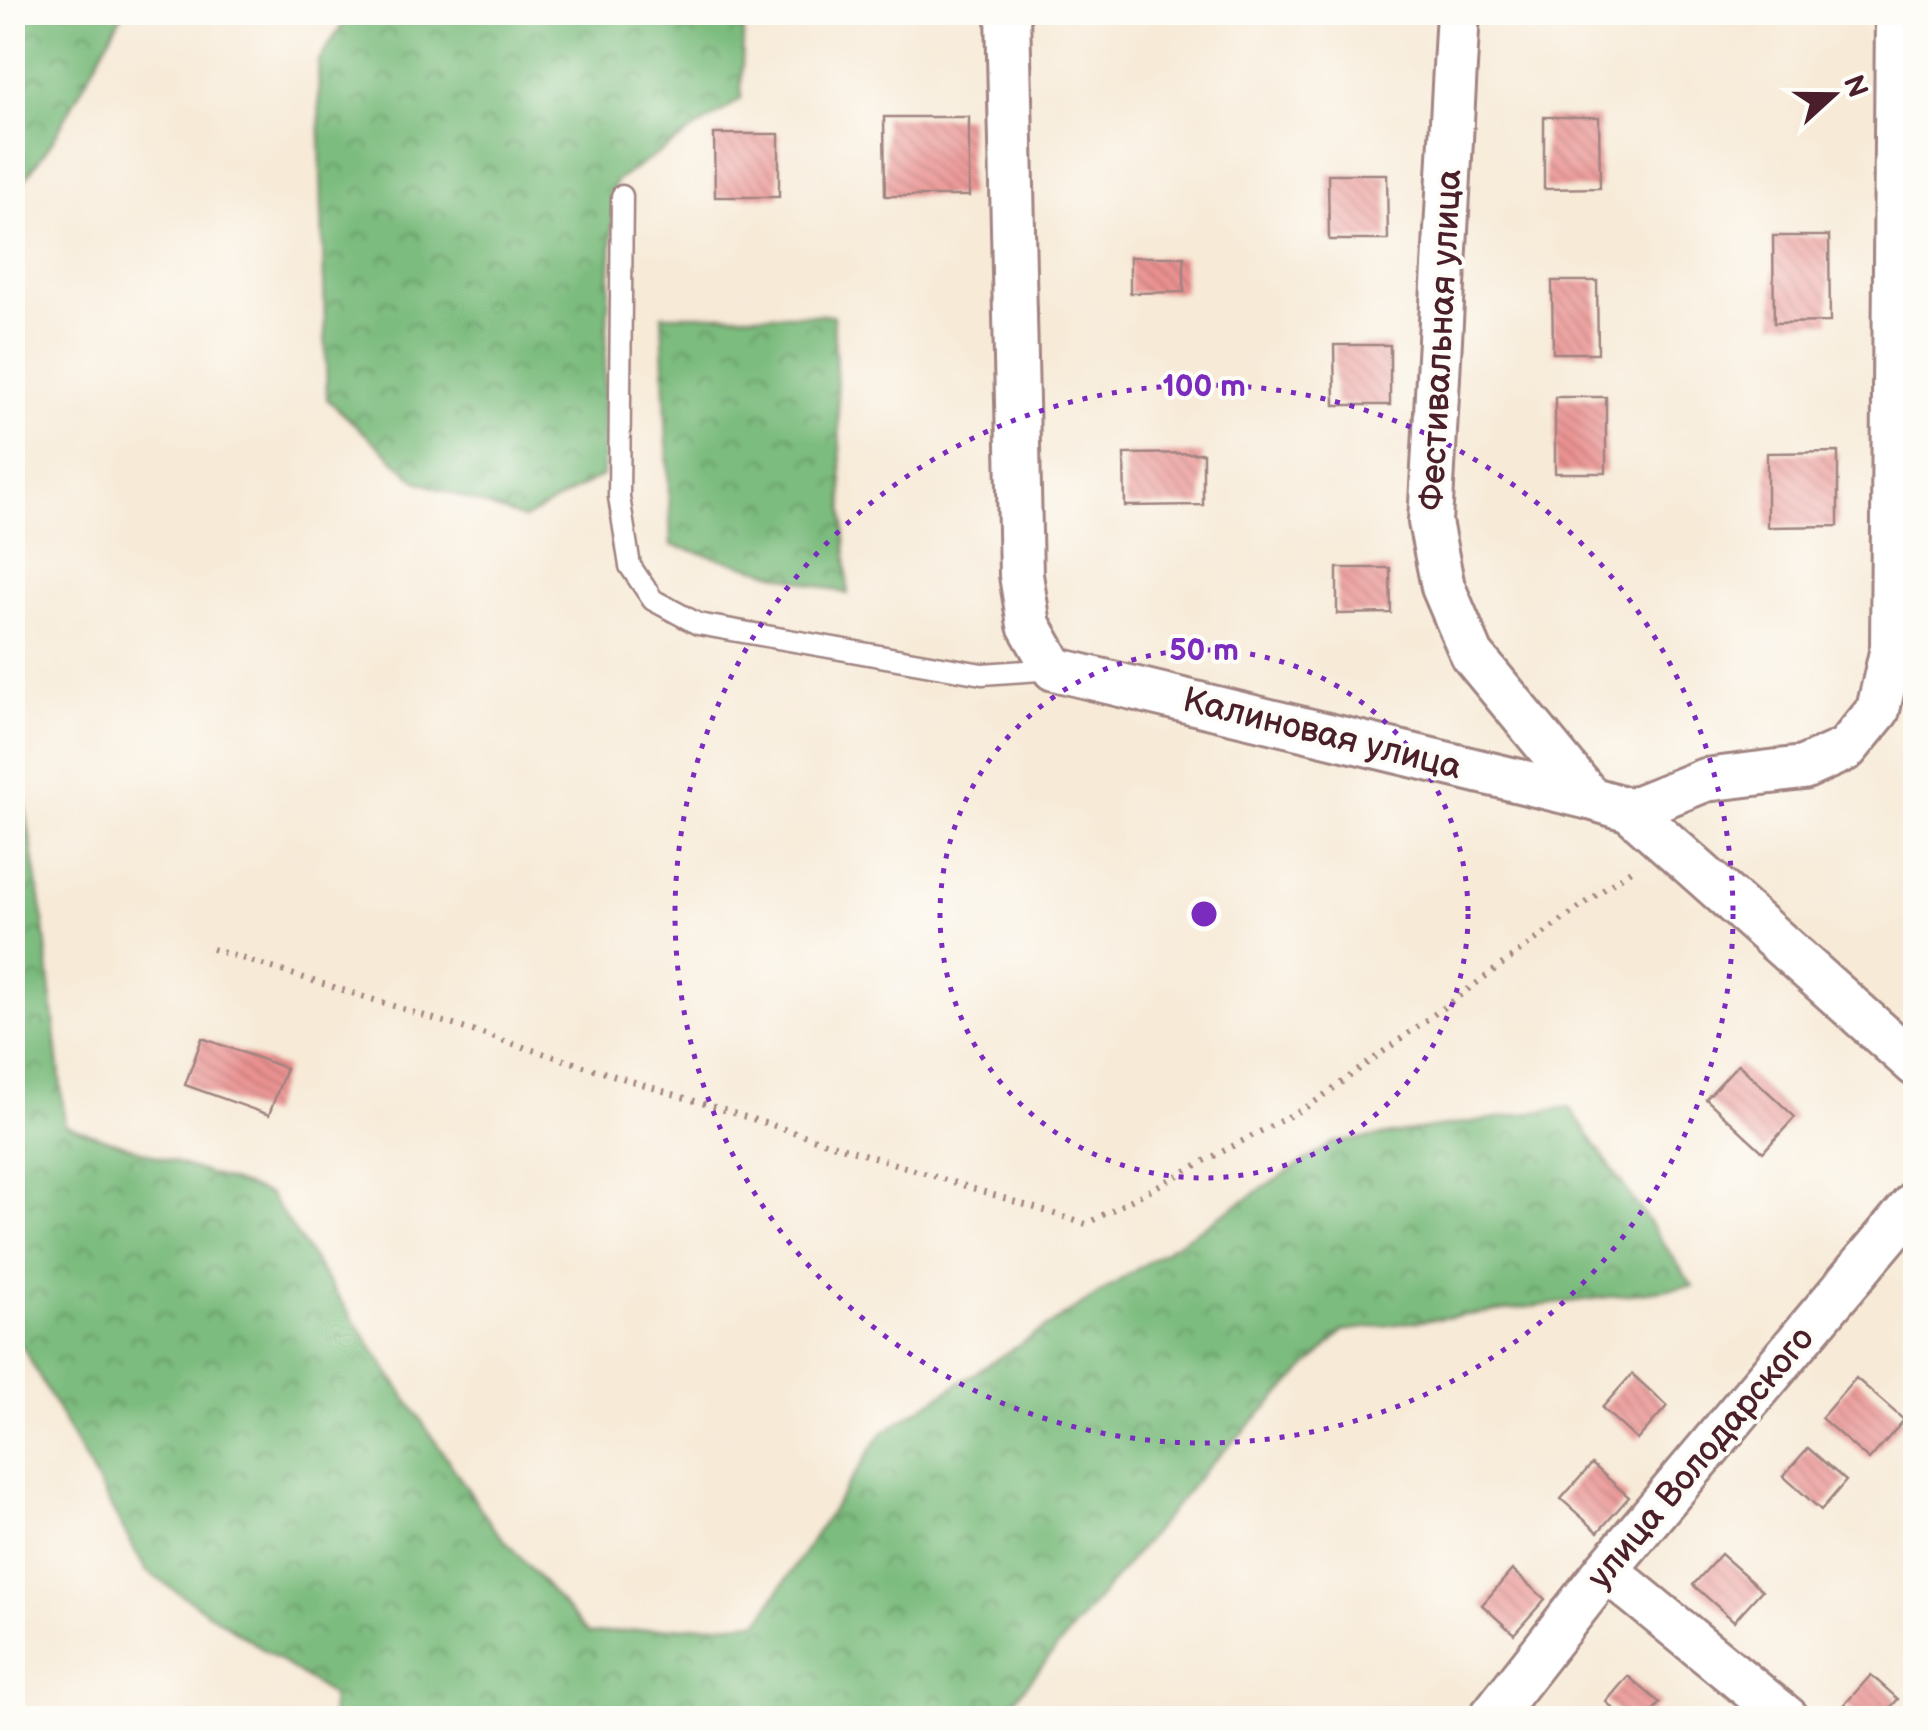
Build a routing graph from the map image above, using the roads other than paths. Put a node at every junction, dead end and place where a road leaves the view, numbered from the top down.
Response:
1 (1008, 12) edge
2 (1458, 12) edge
3 (1897, 12) edge
4 (622, 196) dead end
5 (1054, 669) junction
6 (1590, 798) junction
7 (1630, 810) junction
8 (1916, 1065) edge
9 (1916, 1201) edge
10 (1606, 1570) junction
11 (1490, 1718) edge
12 (1788, 1718) edge

1 - 5 street
2 - 6 street, Фестивальная улица
3 - 7 street
4 - 5 lane
5 - 6 street, Калиновая улица
6 - 7 street, Калиновая улица
7 - 8 street, Калиновая улица
9 - 10 street, улица Володарского
10 - 11 street, улица Володарского
10 - 12 street

